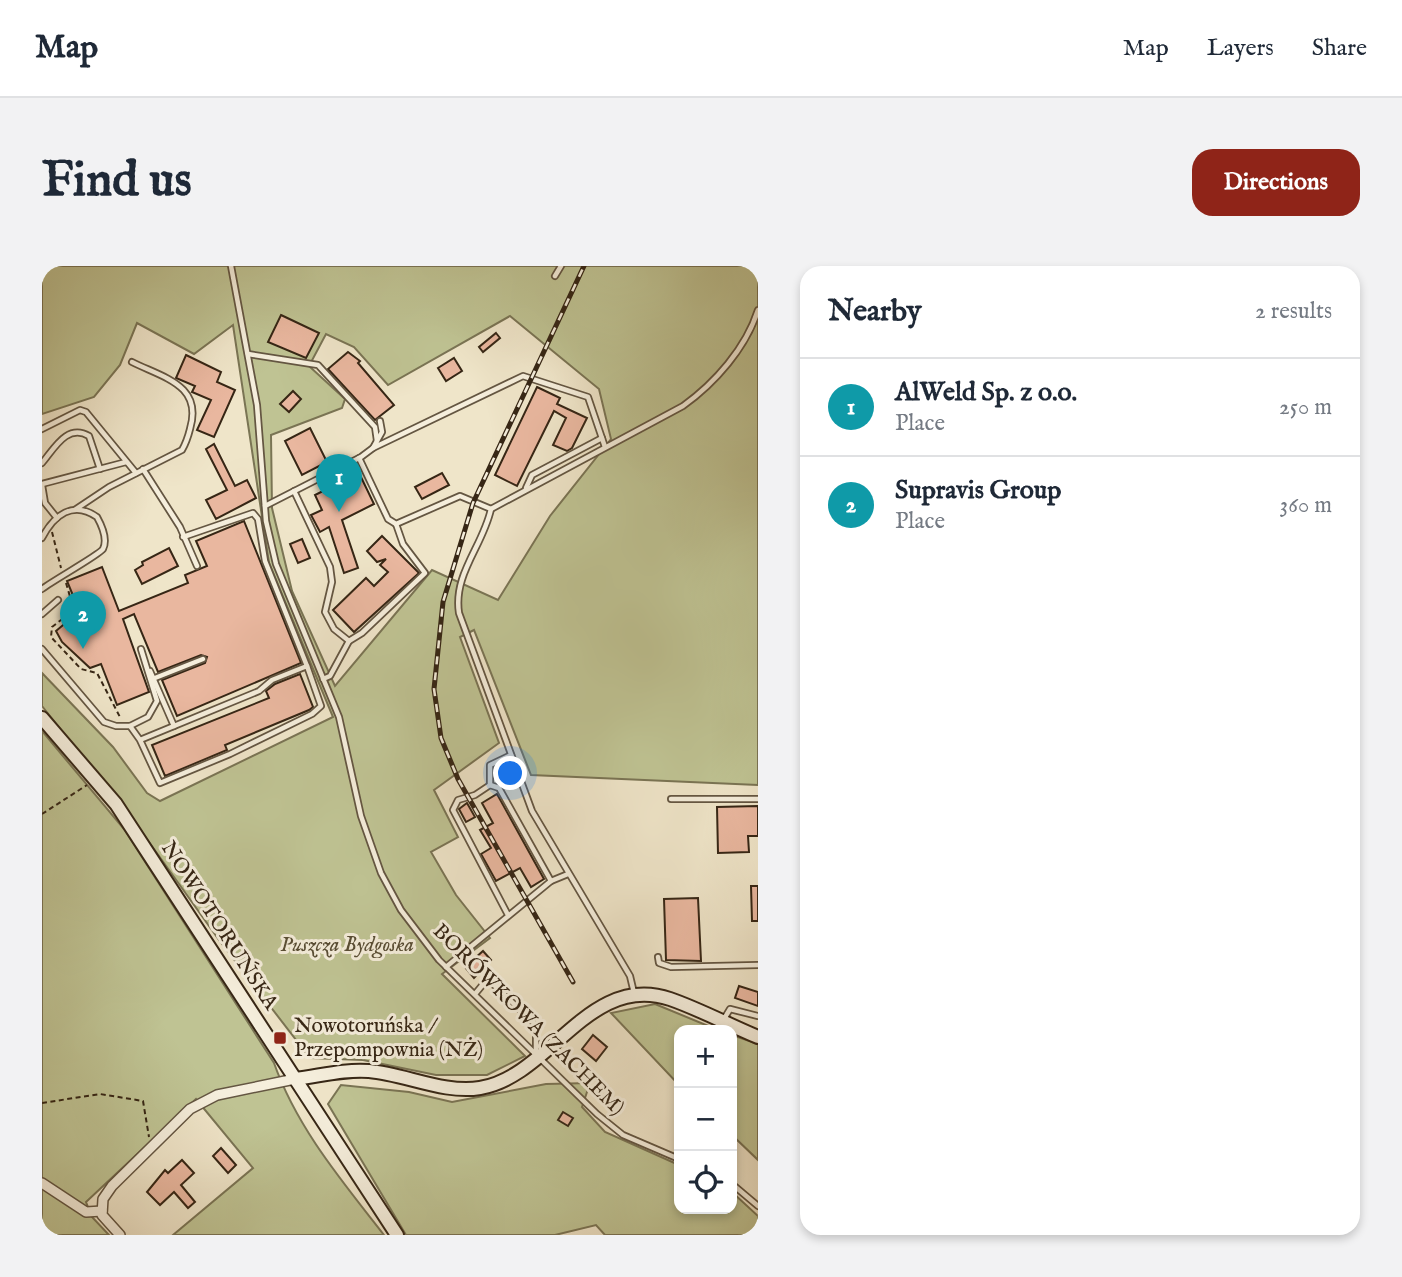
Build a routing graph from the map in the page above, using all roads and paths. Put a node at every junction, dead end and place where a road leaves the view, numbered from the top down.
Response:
1 (231, 266) edge
2 (561, 266) edge
3 (555, 276) dead end
4 (758, 310) edge
5 (248, 354) junction
6 (132, 362) dead end
7 (380, 421) dead end
8 (42, 429) edge
9 (602, 438) junction
10 (377, 441) junction
11 (605, 447) junction
12 (373, 448) junction
13 (359, 458) junction
14 (126, 462) junction
15 (42, 463) edge
16 (100, 469) junction
17 (143, 470) junction
18 (136, 473) junction
19 (42, 485) edge
20 (294, 491) junction
21 (524, 491) junction
22 (265, 506) junction
23 (76, 509) junction
24 (491, 509) junction
25 (57, 518) junction
26 (50, 524) junction
27 (397, 524) junction
28 (183, 537) junction
29 (42, 538) edge
30 (197, 566) dead end
31 (63, 573) junction
32 (42, 589) edge
33 (58, 600) dead end
34 (42, 614) edge
35 (349, 641) junction
36 (42, 649) edge
37 (141, 649) dead end
38 (203, 659) dead end
39 (307, 666) junction
40 (149, 670) junction
41 (155, 678) junction
42 (323, 679) junction
43 (42, 718) edge
44 (123, 726) junction
45 (130, 726) junction
46 (174, 726) junction
47 (140, 740) junction
48 (511, 755) junction
49 (97, 779) junction
50 (490, 785) junction
51 (671, 799) dead end
52 (758, 799) edge
53 (42, 814) edge
54 (568, 874) junction
55 (551, 881) junction
56 (508, 915) junction
57 (658, 957) dead end
58 (758, 965) edge
59 (446, 967) junction
60 (475, 994) junction
61 (635, 994) junction
62 (758, 1016) edge
63 (723, 1024) junction
64 (758, 1037) edge
65 (538, 1054) junction
66 (295, 1079) junction
67 (42, 1102) edge
68 (151, 1147) junction
69 (674, 1157) edge
70 (42, 1183) edge
71 (737, 1188) edge
72 (758, 1206) edge
73 (102, 1211) junction
74 (120, 1235) edge
75 (397, 1235) edge

1 - 5 lane, BORÓWKOWA (ZACHEM)
2 - 3 lane
4 - 11 lane
5 - 10 lane
5 - 22 lane, BORÓWKOWA (ZACHEM)
6 - 17 lane
7 - 10 lane
8 - 14 lane
9 - 11 lane
9 - 12 lane
9 - 21 lane
10 - 12 lane
11 - 21 lane
12 - 13 lane
13 - 20 lane
13 - 27 lane
14 - 16 lane
14 - 18 lane
15 - 16 lane
16 - 19 lane
17 - 18 lane
17 - 28 lane
18 - 23 lane
19 - 25 lane
20 - 22 lane
20 - 35 lane
21 - 24 lane
22 - 42 lane, BORÓWKOWA (ZACHEM)
23 - 25 lane
23 - 31 lane
24 - 27 lane
24 - 48 lane
25 - 26 lane
26 - 29 lane
26 - 31 path
27 - 35 lane
28 - 30 lane
28 - 39 lane
31 - 32 lane
31 - 44 path
33 - 34 lane
35 - 42 lane
36 - 44 lane
37 - 40 lane
38 - 41 lane
39 - 46 lane
39 - 47 lane
40 - 41 lane
40 - 45 lane
41 - 46 lane
42 - 59 lane, BORÓWKOWA (ZACHEM)
43 - 49 main road, NOWOTORUŃSKA
44 - 45 lane
45 - 47 lane
46 - 47 lane
48 - 50 lane
48 - 54 lane
49 - 53 path
49 - 66 main road, NOWOTORUŃSKA
50 - 55 lane
50 - 56 lane
51 - 52 lane
54 - 55 lane
54 - 61 lane
55 - 56 lane
56 - 59 lane
57 - 58 lane
59 - 60 lane, BORÓWKOWA (ZACHEM)
60 - 65 lane, BORÓWKOWA (ZACHEM)
60 - 65 lane
61 - 63 main road
61 - 65 main road
62 - 63 lane
63 - 64 main road
65 - 66 main road
65 - 69 lane, BORÓWKOWA (ZACHEM)
66 - 68 street
66 - 75 main road, NOWOTORUŃSKA
67 - 68 path
68 - 73 street
70 - 73 street
71 - 72 lane
73 - 74 street

